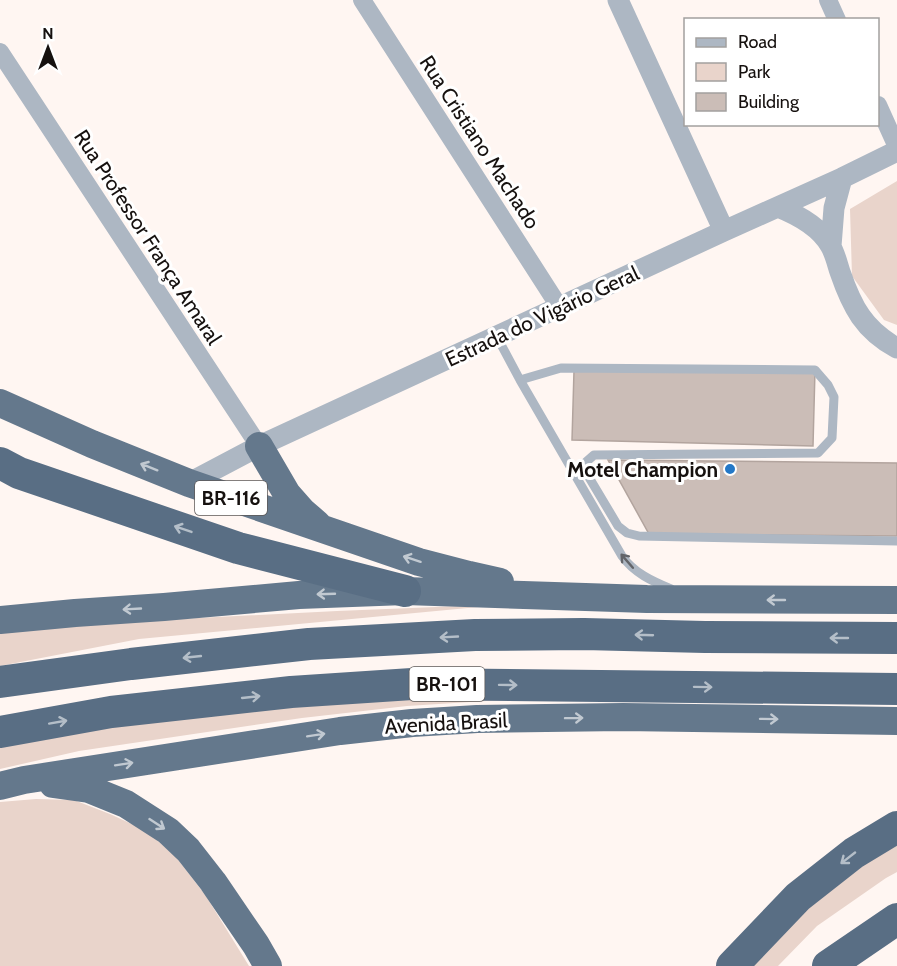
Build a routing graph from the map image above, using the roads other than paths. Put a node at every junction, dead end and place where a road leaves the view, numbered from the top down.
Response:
1 (362, 0) edge
2 (618, 0) edge
3 (828, 0) edge
4 (836, 18) edge
5 (0, 52) edge
6 (879, 107) edge
7 (897, 149) edge
8 (842, 178) junction
9 (778, 207) junction
10 (724, 231) junction
11 (831, 246) junction
12 (560, 308) junction
13 (497, 337) junction
14 (897, 348) edge
15 (520, 380) junction
16 (0, 403) edge
17 (259, 446) junction
18 (0, 463) edge
19 (189, 483) junction
20 (324, 529) junction
21 (897, 541) edge
22 (405, 591) junction
23 (573, 597) junction
24 (695, 599) junction
25 (897, 600) edge
26 (0, 620) edge
27 (897, 638) edge
28 (0, 682) edge
29 (897, 688) edge
30 (897, 720) edge
31 (0, 732) edge
32 (12, 783) edge
33 (897, 827) edge
34 (897, 919) edge
35 (268, 966) edge
36 (732, 966) edge
37 (828, 966) edge

1 - 12 street, Rua Cristiano Machado
2 - 10 street
3 - 4 street
5 - 17 street, Rua Professor França Amaral
6 - 7 street
7 - 8 street, Estrada do Vigário Geral
8 - 9 street, Estrada do Vigário Geral
8 - 11 street
9 - 10 street, Estrada do Vigário Geral
9 - 11 street
10 - 12 street, Estrada do Vigário Geral
11 - 14 street
12 - 13 street, Estrada do Vigário Geral
13 - 15 lane
13 - 17 street, Estrada do Vigário Geral
15 - 21 lane
24 -> 15 lane
19 -> 16 highway, BR-116
17 - 19 street, Estrada do Vigário Geral
17 - 20 highway
22 -> 18 highway, BR-116
19 - 20 highway, BR-116
23 -> 20 highway, BR-116
22 - 23 highway
22 -> 26 highway
23 - 24 highway
25 -> 24 highway
27 -> 28 highway, BR-101
31 -> 29 highway, Avenida Brasil / BR-101
32 -> 30 highway, Avenida Brasil / BR-101
32 -> 35 highway
33 -> 36 highway
34 - 37 highway

